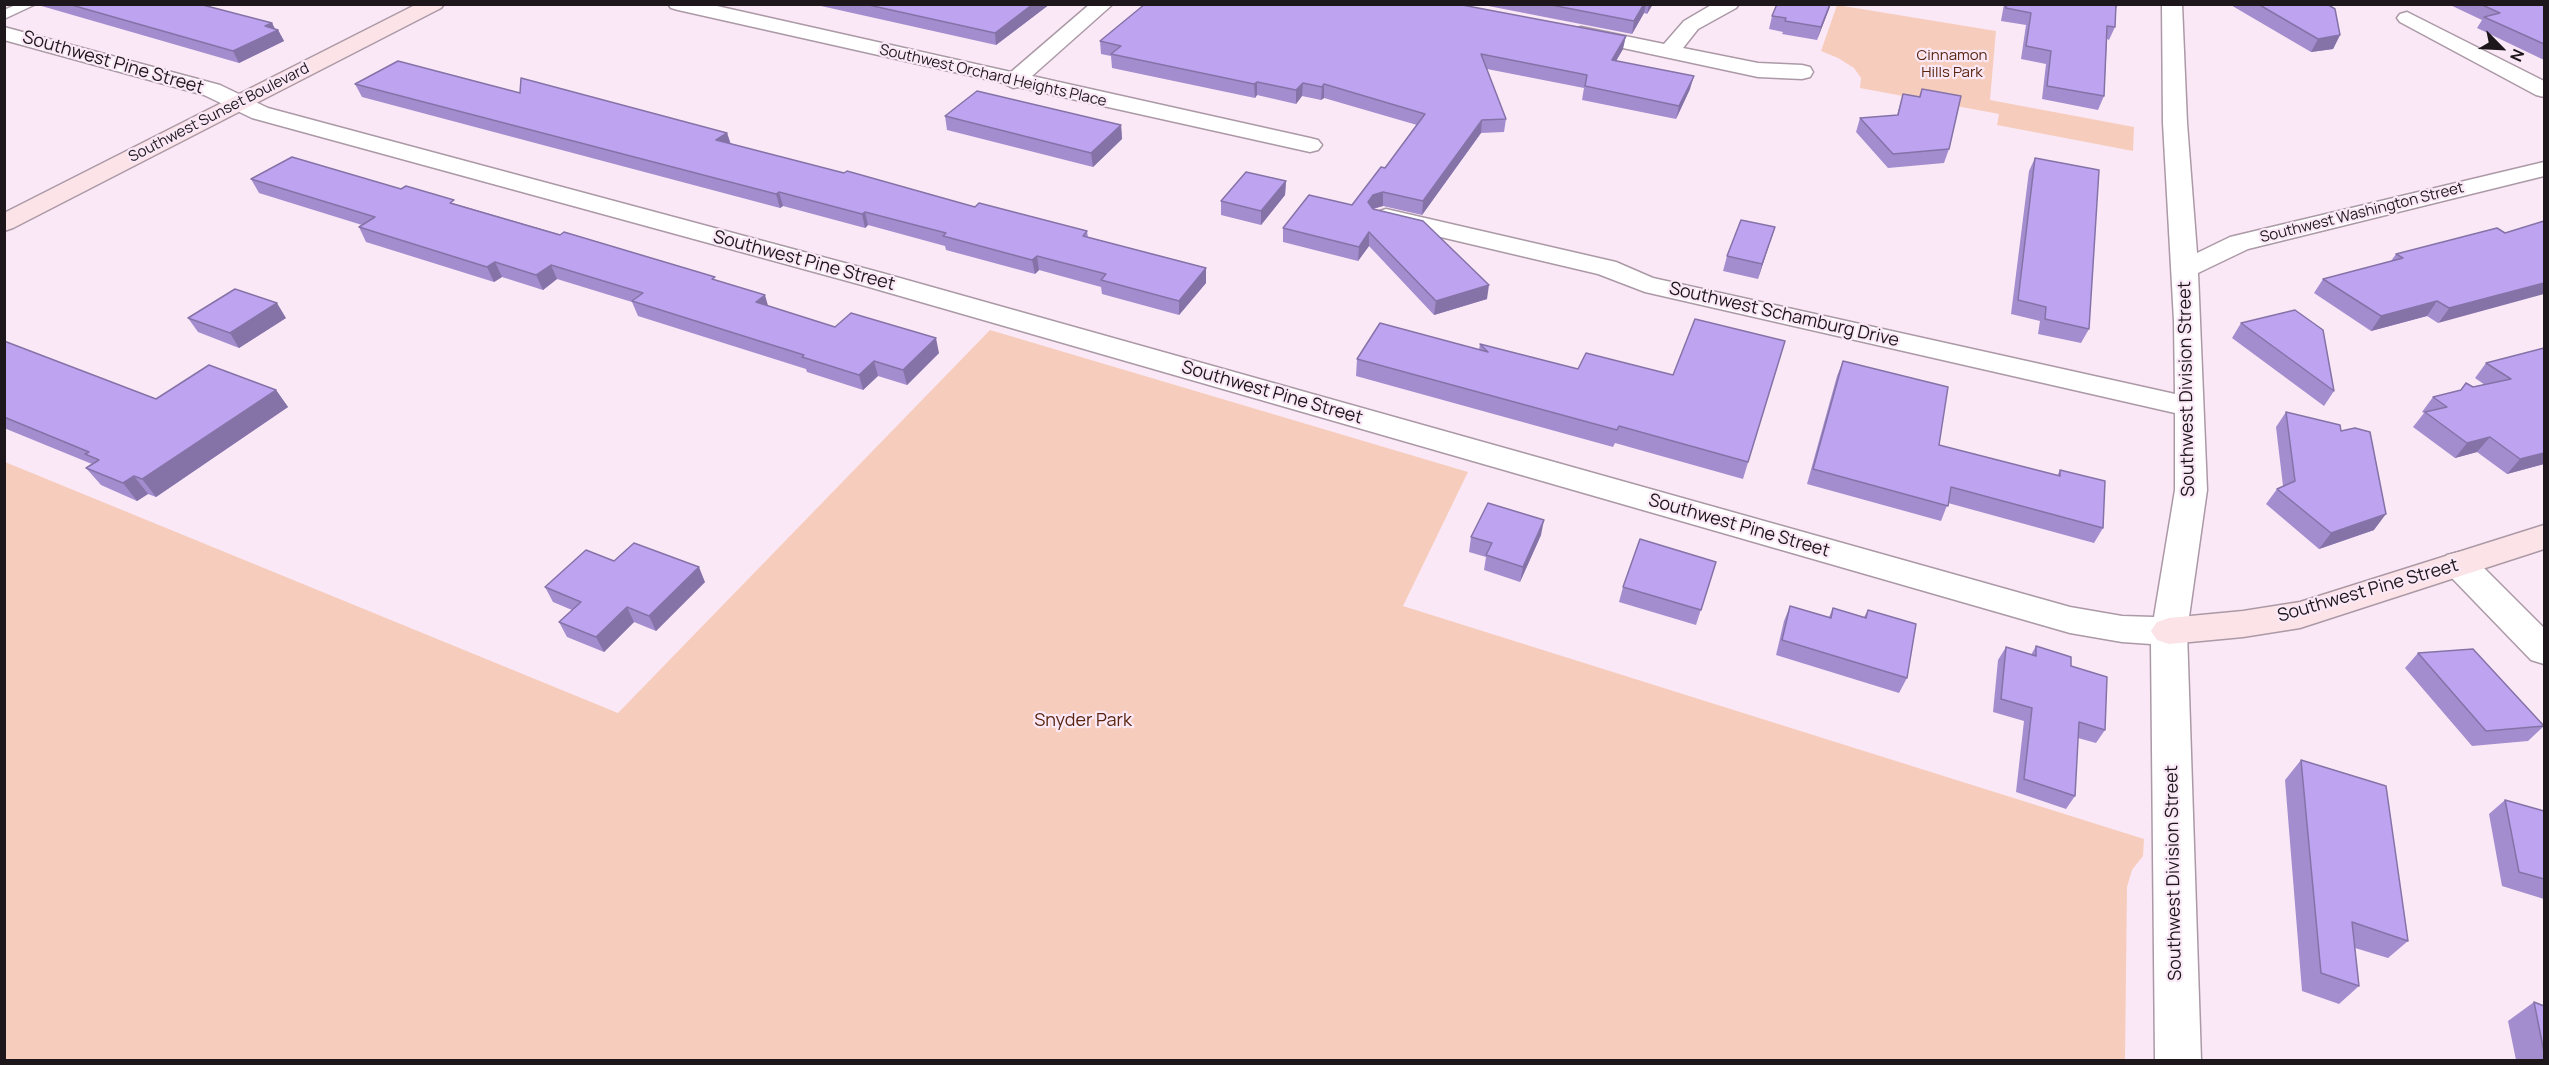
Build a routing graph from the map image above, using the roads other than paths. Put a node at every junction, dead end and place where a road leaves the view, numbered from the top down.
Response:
1 (30, 4) edge
2 (434, 4) edge
3 (678, 4) edge
4 (1103, 4) edge
5 (1729, 4) edge
6 (2172, 4) edge
7 (4, 15) edge
8 (2407, 18) dead end
9 (1566, 31) edge
10 (4, 33) edge
11 (1670, 50) junction
12 (1802, 72) dead end
13 (1012, 81) junction
14 (2544, 90) edge
15 (238, 102) junction
16 (1310, 145) dead end
17 (2544, 169) edge
18 (1382, 216) edge
19 (4, 223) edge
20 (2185, 269) junction
21 (2189, 407) junction
22 (2544, 537) edge
23 (2459, 564) junction
24 (2169, 631) junction
25 (2544, 650) edge
26 (2178, 1060) edge

1 - 7 lane
2 - 15 main road, Southwest Sunset Boulevard
3 - 13 street, Southwest Orchard Heights Place
4 - 13 street
5 - 11 street
6 - 20 street, Southwest Division Street
8 - 14 street
9 - 11 street
10 - 15 street, Southwest Pine Street
11 - 12 street
13 - 16 street, Southwest Orchard Heights Place
15 - 19 main road, Southwest Sunset Boulevard
15 - 24 street, Southwest Pine Street
17 - 20 street, Southwest Washington Street
18 - 21 street, Southwest Schamburg Drive
20 - 21 street, Southwest Division Street
21 - 24 street, Southwest Division Street
22 - 23 main road, Southwest Pine Street
23 - 24 main road, Southwest Pine Street
23 - 25 street
24 - 26 street, Southwest Division Street

